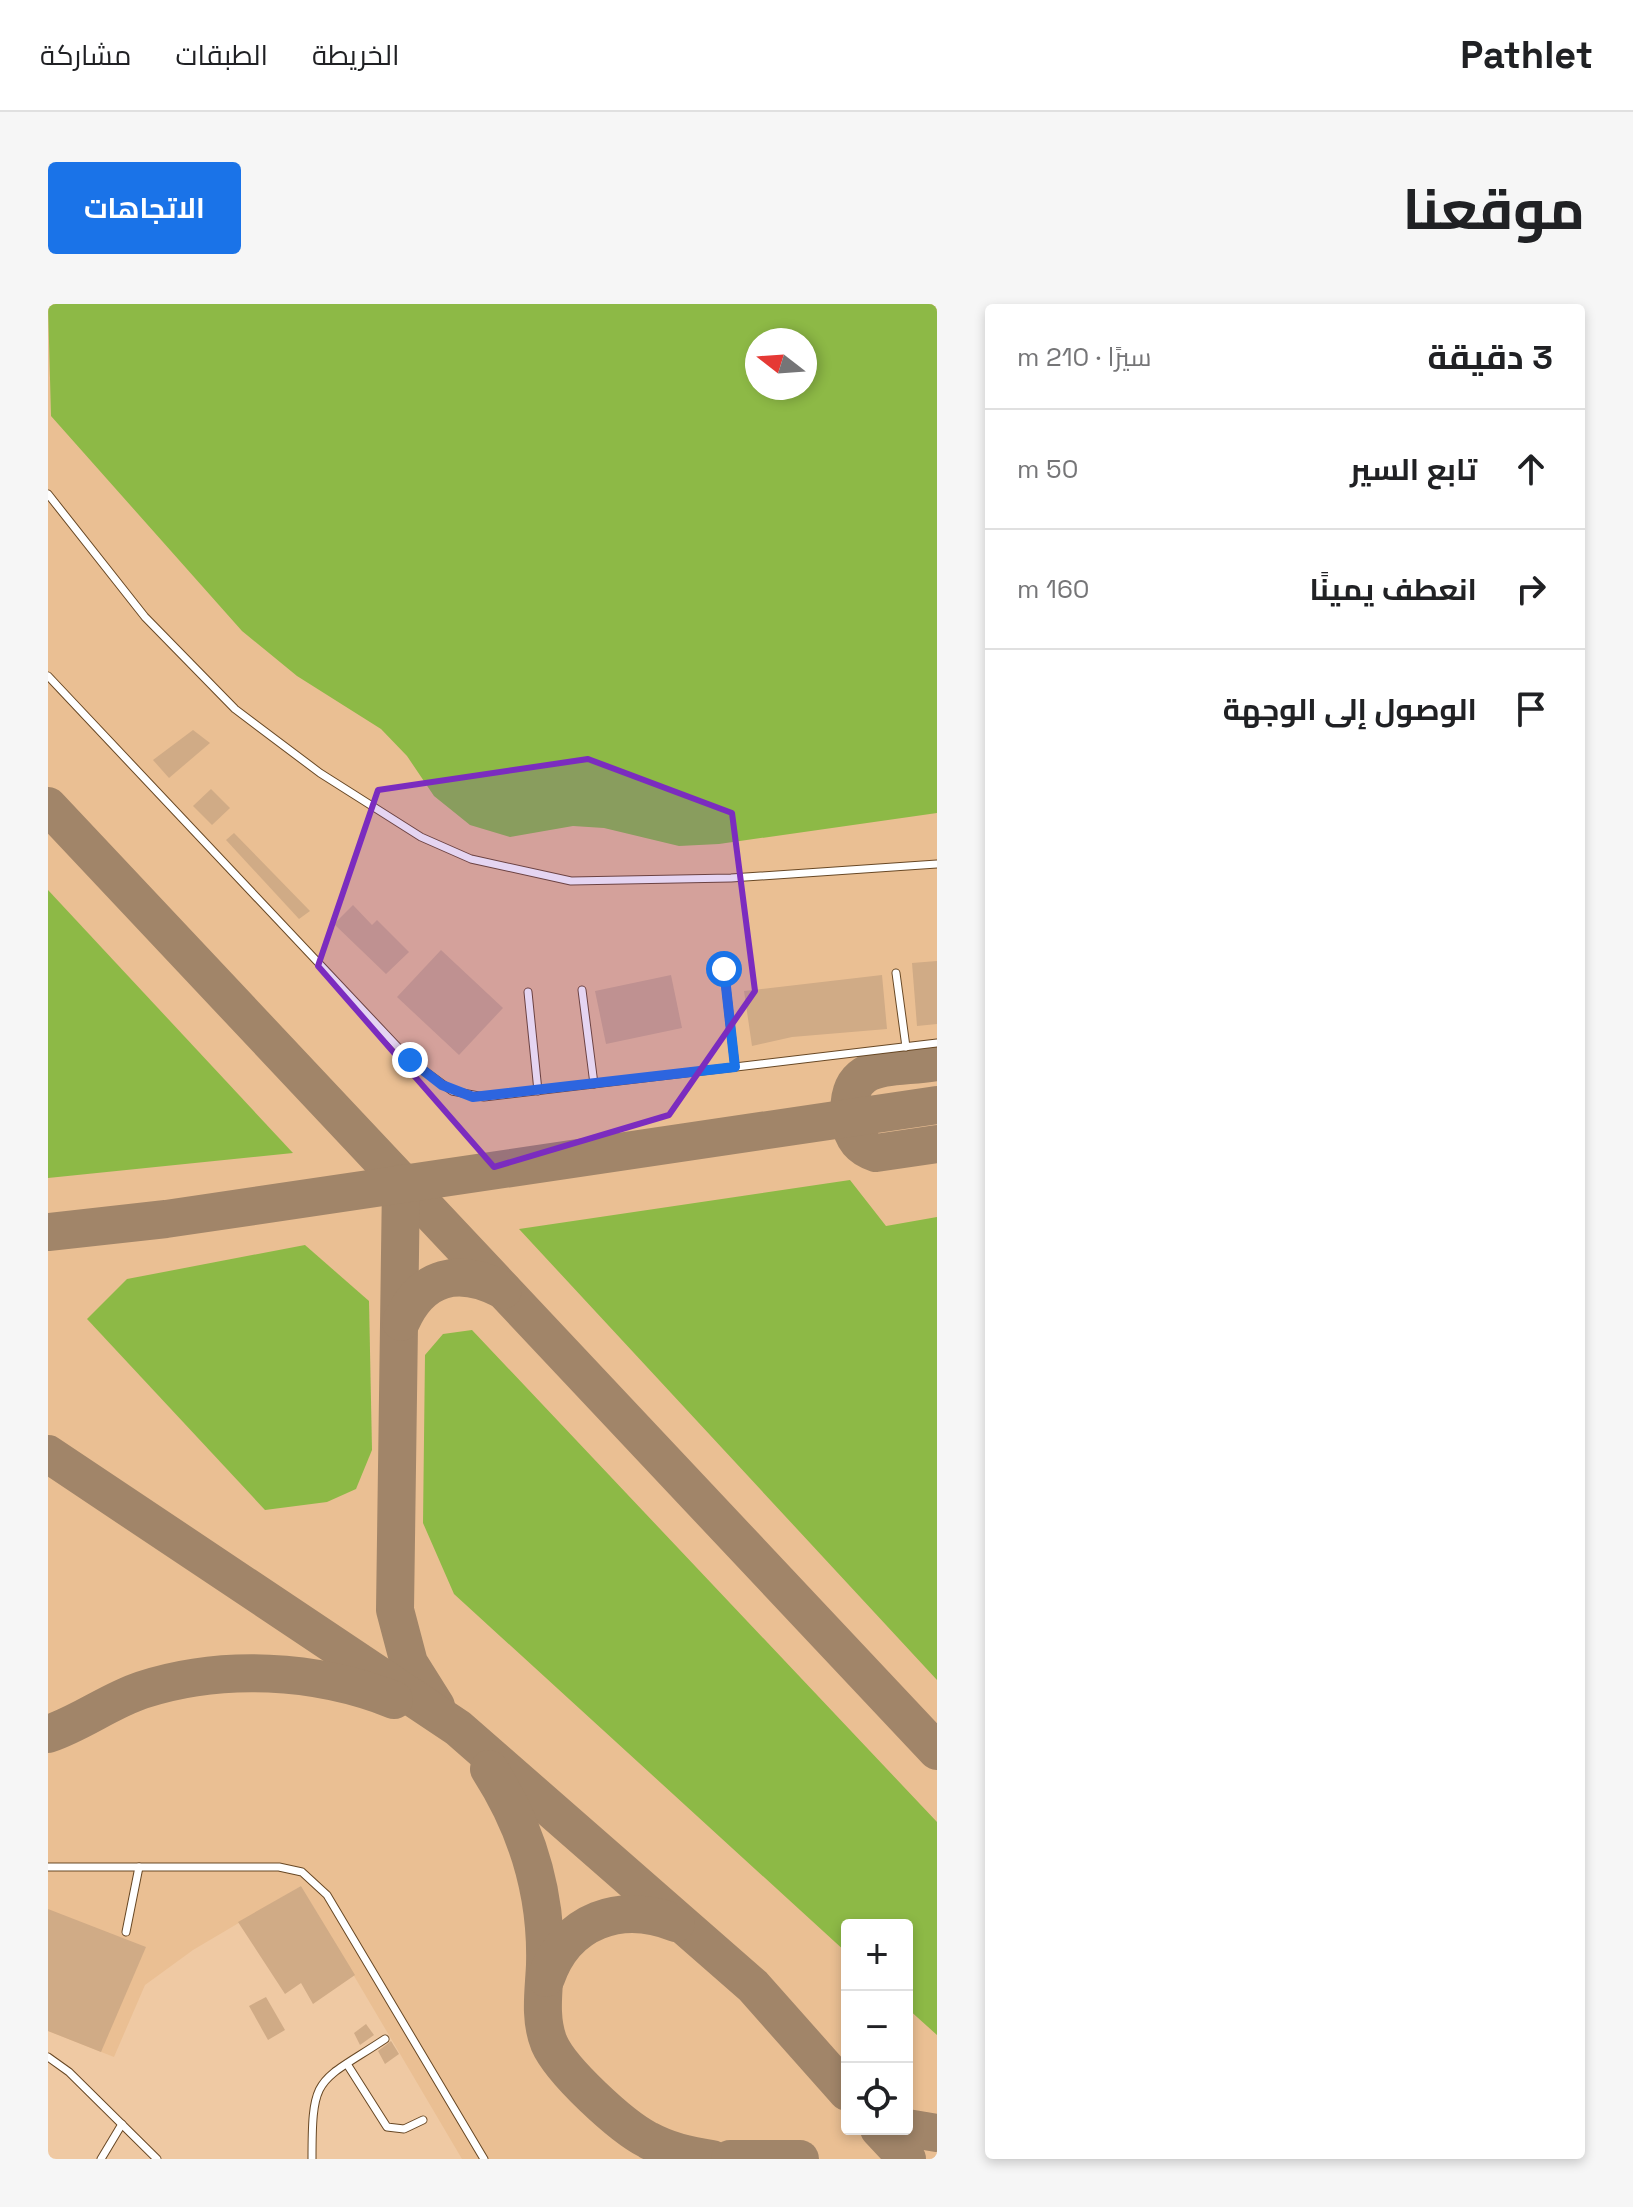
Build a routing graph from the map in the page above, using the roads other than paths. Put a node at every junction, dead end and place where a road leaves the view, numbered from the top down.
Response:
1 (48, 494) edge
2 (48, 676) edge
3 (937, 864) edge
4 (724, 969) dead end
5 (896, 973) dead end
6 (582, 990) dead end
7 (528, 992) dead end
8 (937, 1043) edge
9 (906, 1047) junction
10 (735, 1067) junction
11 (594, 1084) junction
12 (538, 1091) junction
13 (48, 1867) edge
14 (139, 1867) junction
15 (126, 1932) dead end
16 (385, 2039) dead end
17 (48, 2057) edge
18 (347, 2064) junction
19 (423, 2120) dead end
20 (122, 2124) junction
21 (101, 2159) edge
22 (157, 2159) edge
23 (312, 2159) edge
24 (484, 2159) edge

1 - 3 lane
2 - 12 lane
4 - 10 lane
5 - 9 lane
6 - 11 lane
7 - 12 lane
8 - 9 lane
9 - 10 lane
10 - 11 lane
11 - 12 lane
13 - 14 lane
14 - 15 lane
14 - 24 lane
16 - 18 lane
17 - 20 lane
18 - 19 lane
18 - 23 lane
20 - 21 lane
20 - 22 lane

